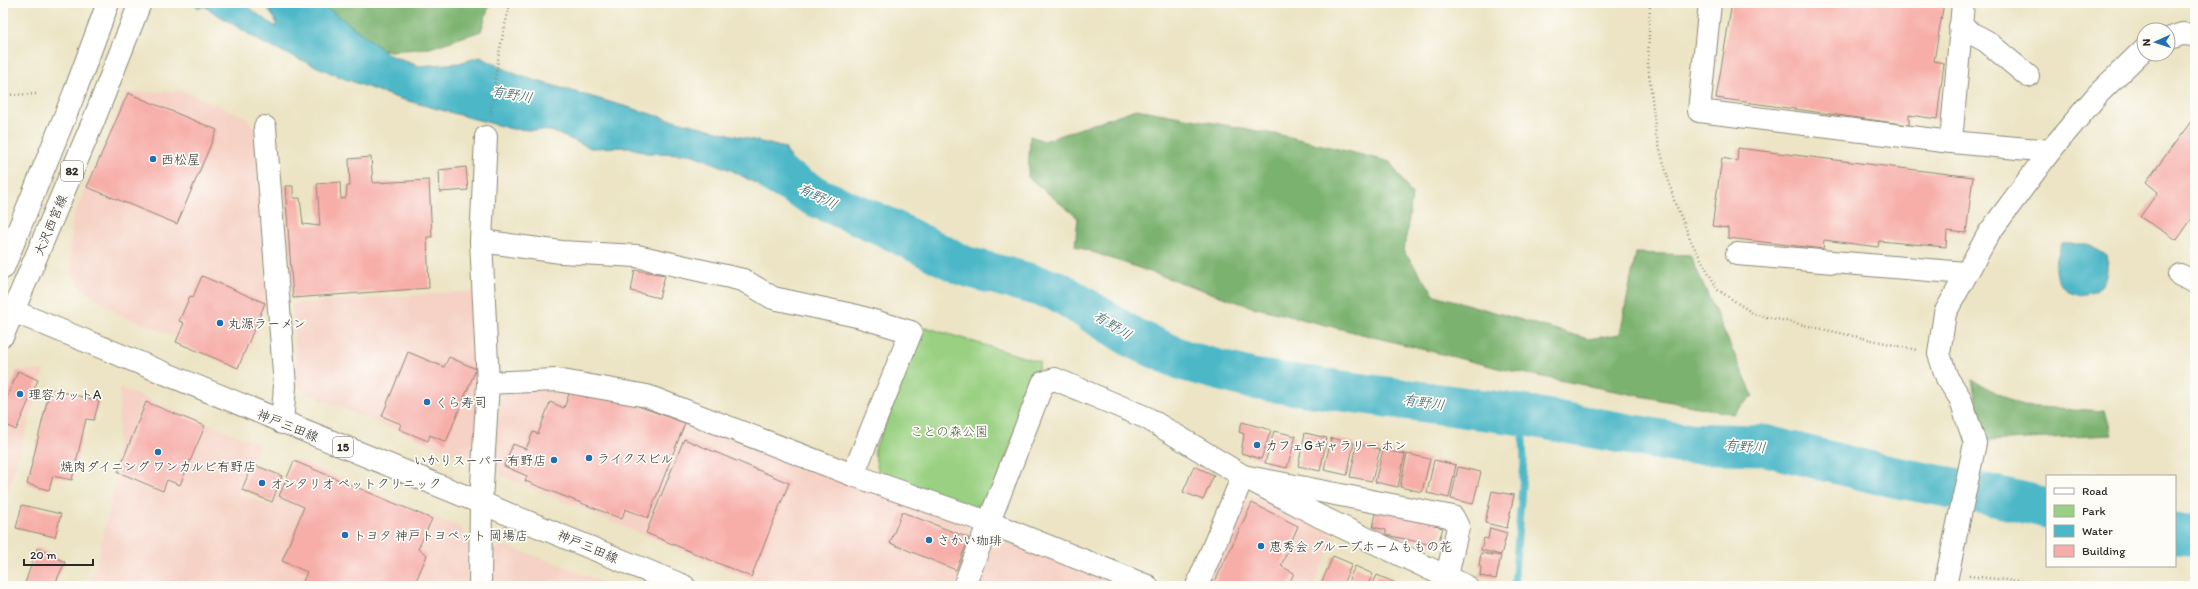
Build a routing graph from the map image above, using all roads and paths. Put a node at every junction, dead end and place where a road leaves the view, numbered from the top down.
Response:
1 (108, 3) edge
2 (510, 3) edge
3 (1650, 3) edge
4 (1710, 3) edge
5 (1963, 3) edge
6 (140, 5) edge
7 (1960, 27) junction
8 (2195, 35) edge
9 (2176, 36) edge
10 (2136, 57) edge
11 (2028, 76) dead end
12 (36, 94) dead end
13 (3, 95) edge
14 (265, 127) dead end
15 (486, 137) joint
16 (1951, 142) junction
17 (2050, 151) junction
18 (482, 241) junction
19 (1737, 254) dead end
20 (3, 268) edge
21 (1965, 273) junction
22 (8, 309) edge
23 (3, 335) edge
24 (1939, 354) junction
25 (488, 383) junction
26 (282, 423) junction
27 (853, 474) junction
28 (1243, 476) junction
29 (1346, 497) junction
30 (481, 502) junction
31 (990, 522) junction
32 (1340, 526) junction
33 (1447, 576) junction
34 (1946, 578) edge
35 (480, 586) edge
36 (684, 586) edge
37 (964, 586) edge
38 (1147, 586) edge
39 (1196, 586) edge
40 (1466, 586) edge
41 (2065, 586) edge

1 - 20 street, 大沢西宮線 / 82
2 - 15 path
3 - 24 path
4 - 16 street
5 - 7 street
6 - 22 street, 大沢西宮線 / 82
7 - 11 street
7 - 16 street
8 - 9 street
10 - 17 street
12 - 13 path
14 - 26 street
15 - 18 street
16 - 17 street
17 - 21 street
18 - 25 street
18 - 27 street
19 - 21 street
21 - 24 street
22 - 23 street, 大沢西宮線 / 82
22 - 26 street, 神戸三田線 / 15
24 - 34 street
25 - 27 street
25 - 30 street
26 - 30 street, 神戸三田線 / 15
27 - 31 street
28 - 29 street
28 - 31 street
28 - 32 street
28 - 39 street
29 - 32 street
29 - 33 street
30 - 35 street
30 - 36 street, 神戸三田線 / 15
31 - 37 street
31 - 38 street
32 - 33 street
33 - 40 street
34 - 41 path

